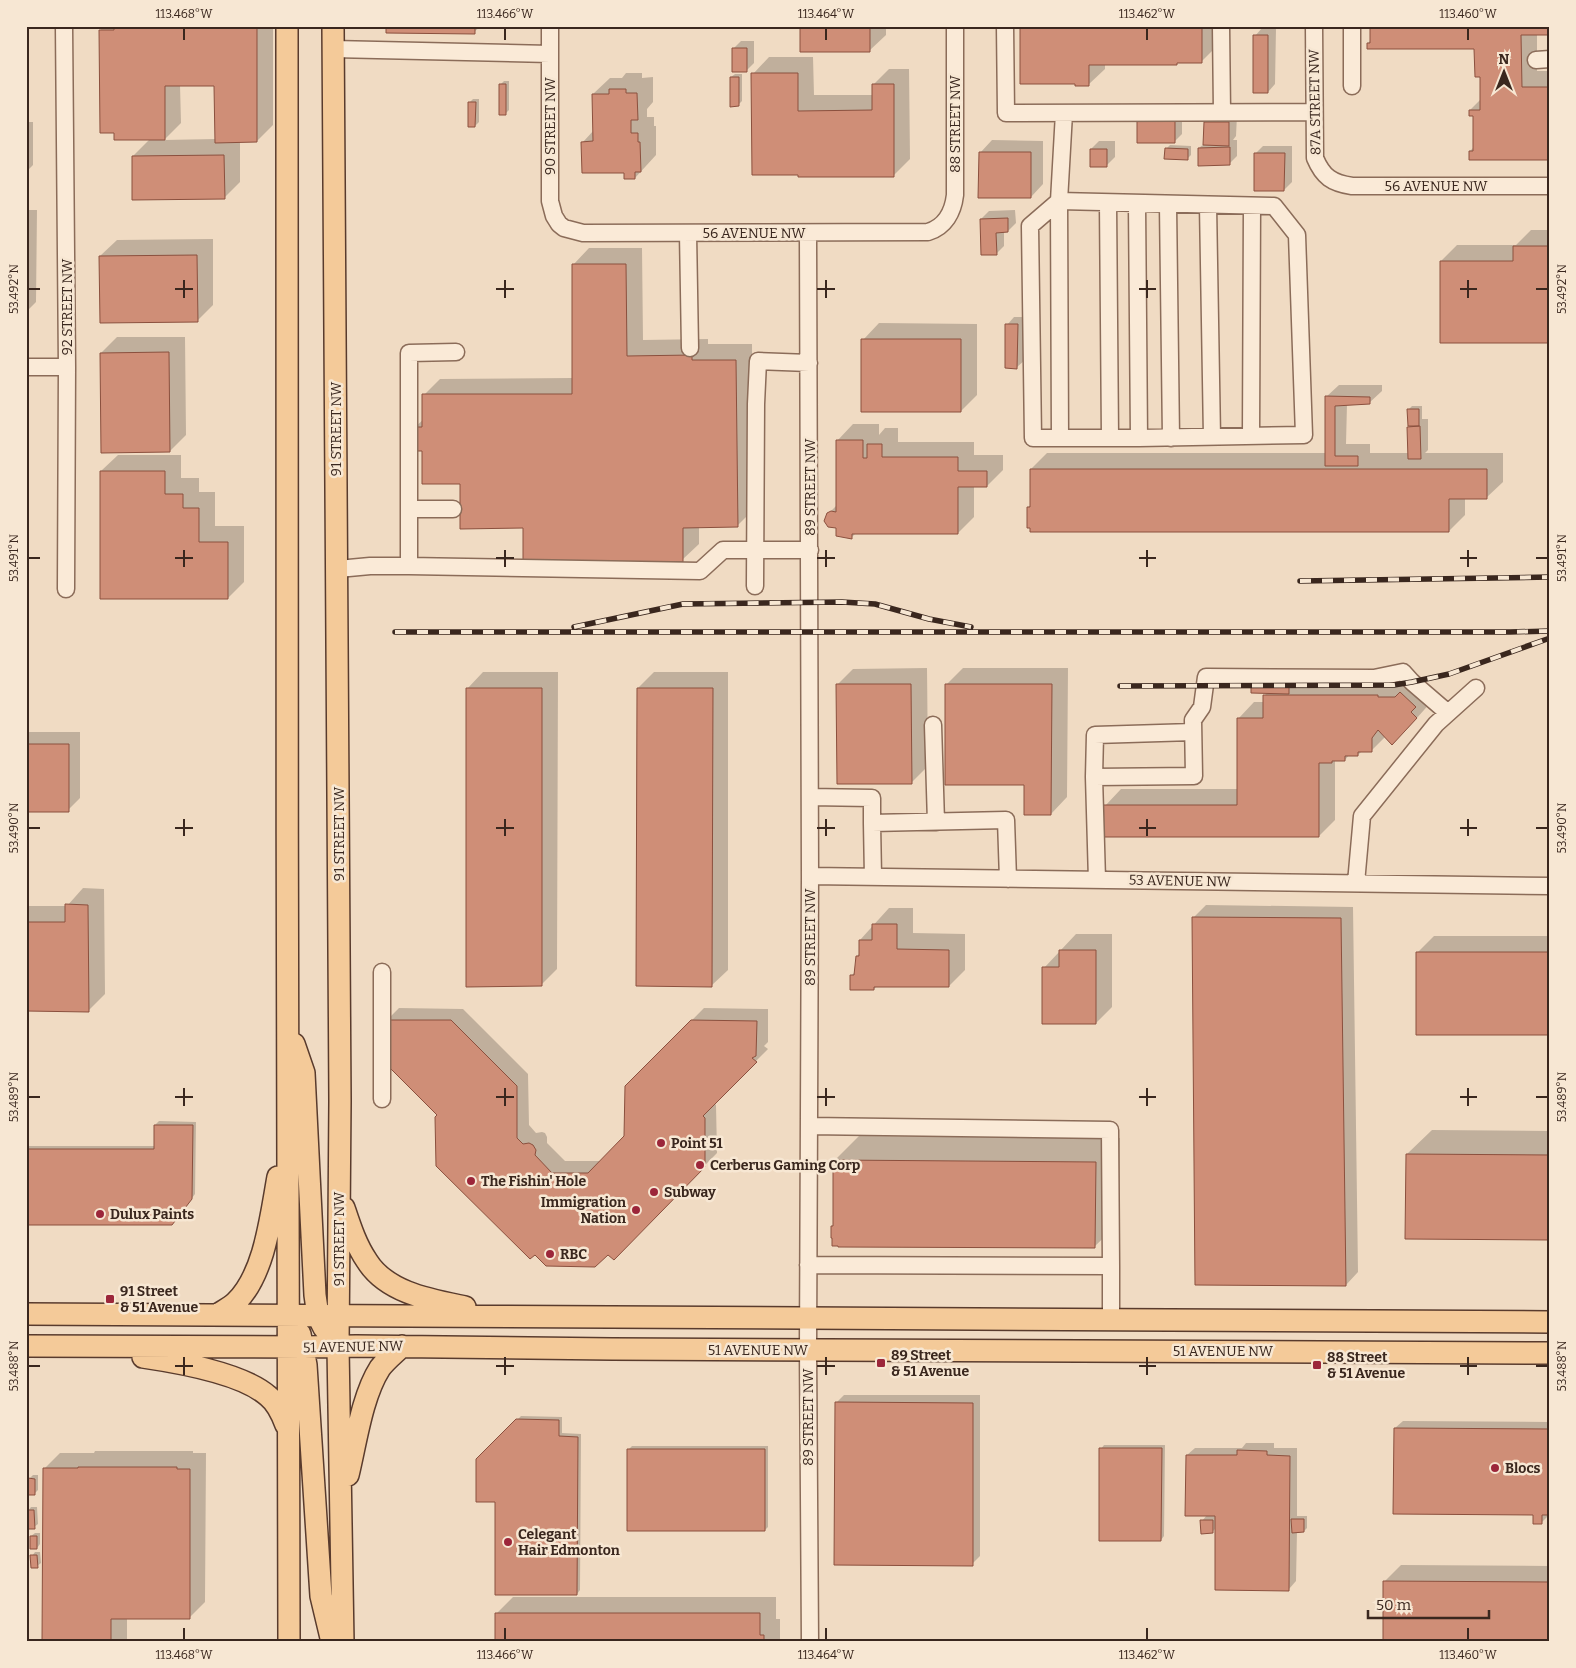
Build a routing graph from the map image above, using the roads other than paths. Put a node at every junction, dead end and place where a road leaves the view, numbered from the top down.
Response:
1 (64, 26) edge
2 (287, 26) edge
3 (550, 26) edge
4 (955, 26) edge
5 (1005, 26) edge
6 (1221, 26) edge
7 (1314, 26) edge
8 (1352, 26) edge
9 (332, 36) edge
10 (550, 54) junction
11 (1352, 86) dead end
12 (1222, 112) junction
13 (1314, 112) junction
14 (1064, 113) junction
15 (1325, 176) joint
16 (1550, 186) edge
17 (1059, 201) junction
18 (1108, 203) junction
19 (1137, 204) junction
20 (1168, 204) junction
21 (1208, 205) junction
22 (1252, 206) junction
23 (947, 220) joint
24 (559, 224) joint
25 (688, 233) junction
26 (808, 233) junction
27 (690, 348) dead end
28 (456, 352) dead end
29 (810, 363) junction
30 (26, 367) edge
31 (67, 367) junction
32 (1251, 436) junction
33 (1212, 437) junction
34 (1060, 438) junction
35 (1110, 438) junction
36 (1139, 438) junction
37 (1171, 438) junction
38 (409, 509) junction
39 (453, 509) dead end
40 (810, 550) junction
41 (754, 551) junction
42 (409, 566) junction
43 (338, 568) junction
44 (755, 586) dead end
45 (66, 589) dead end
46 (1476, 688) dead end
47 (1448, 713) junction
48 (933, 725) dead end
49 (1193, 732) junction
50 (1094, 777) junction
51 (810, 797) junction
52 (936, 822) junction
53 (872, 823) junction
54 (810, 876) junction
55 (873, 877) junction
56 (1008, 879) junction
57 (1097, 880) junction
58 (1356, 883) junction
59 (1550, 886) edge
60 (382, 972) dead end
61 (289, 1028) junction
62 (382, 1100) dead end
63 (289, 1118) junction
64 (809, 1126) junction
65 (339, 1196) junction
66 (808, 1264) junction
67 (1111, 1266) junction
68 (26, 1314) edge
69 (217, 1315) junction
70 (287, 1316) junction
71 (328, 1316) junction
72 (515, 1316) junction
73 (808, 1318) junction
74 (1111, 1320) junction
75 (1550, 1322) edge
76 (26, 1346) edge
77 (79, 1346) junction
78 (402, 1346) junction
79 (296, 1347) junction
80 (338, 1347) junction
81 (808, 1350) junction
82 (1550, 1353) edge
83 (288, 1430) junction
84 (340, 1507) junction
85 (289, 1642) edge
86 (332, 1642) edge
87 (343, 1642) edge
88 (810, 1642) edge

1 - 31 street, 92 STREET NW
2 - 61 main road
3 - 10 street, 90 STREET NW
4 - 23 street, 88 STREET NW
5 - 14 street
6 - 12 street
7 - 13 street, 87A STREET NW
8 - 11 street
9 - 10 street
9 - 43 main road, 91 STREET NW
10 - 24 street, 90 STREET NW
12 - 13 street
12 - 14 street
13 - 15 street, 87A STREET NW
14 - 17 street
15 - 16 street, 56 AVENUE NW
17 - 18 street
17 - 34 street
17 - 34 street
18 - 19 street
18 - 35 street
19 - 20 street
19 - 36 street
20 - 21 street
20 - 37 street
21 - 22 street
21 - 33 street
22 - 32 street
22 - 32 street
23 - 26 street, 56 AVENUE NW
24 - 25 street, 56 AVENUE NW
25 - 26 street, 56 AVENUE NW
25 - 27 street
26 - 29 street, 89 STREET NW
28 - 38 street
29 - 40 street, 89 STREET NW
29 - 41 street
30 - 31 street
31 - 45 street, 92 STREET NW
32 - 33 street
33 - 37 street
34 - 35 street
35 - 36 street
36 - 37 street
38 - 39 street
38 - 42 street
40 - 41 street
40 - 51 street, 89 STREET NW
41 - 42 street
41 - 44 street
42 - 43 street
43 - 65 main road, 91 STREET NW
46 - 47 street
47 - 49 street
47 - 58 street
48 - 52 street
49 - 50 street
49 - 50 street
50 - 57 street
51 - 53 street
51 - 54 street, 89 STREET NW
52 - 53 street
52 - 56 street
53 - 55 street
54 - 55 street, 53 AVENUE NW
54 - 64 street, 89 STREET NW
55 - 56 street, 53 AVENUE NW
56 - 57 street, 53 AVENUE NW
57 - 58 street, 53 AVENUE NW
58 - 59 street, 53 AVENUE NW
60 - 62 street
61 - 63 main road
61 - 71 main road
63 - 69 main road
63 - 70 main road
64 - 66 street, 89 STREET NW
64 - 67 street
65 - 71 main road, 91 STREET NW
65 - 72 main road
66 - 67 street
66 - 73 street, 89 STREET NW
67 - 74 street
68 - 69 main road
69 - 70 main road
70 - 71 main road
70 - 79 main road
71 - 72 main road
71 - 80 main road
72 - 73 main road
73 - 74 main road
73 - 81 street, 89 STREET NW
74 - 75 main road
76 - 77 main road, 51 AVENUE NW
77 - 79 main road, 51 AVENUE NW
77 - 83 main road
78 - 80 main road, 51 AVENUE NW
78 - 81 main road, 51 AVENUE NW
78 - 84 main road
79 - 80 main road, 51 AVENUE NW
79 - 83 main road
79 - 86 main road
80 - 84 main road
81 - 82 main road, 51 AVENUE NW
81 - 88 street, 89 STREET NW
83 - 85 main road
84 - 87 main road

